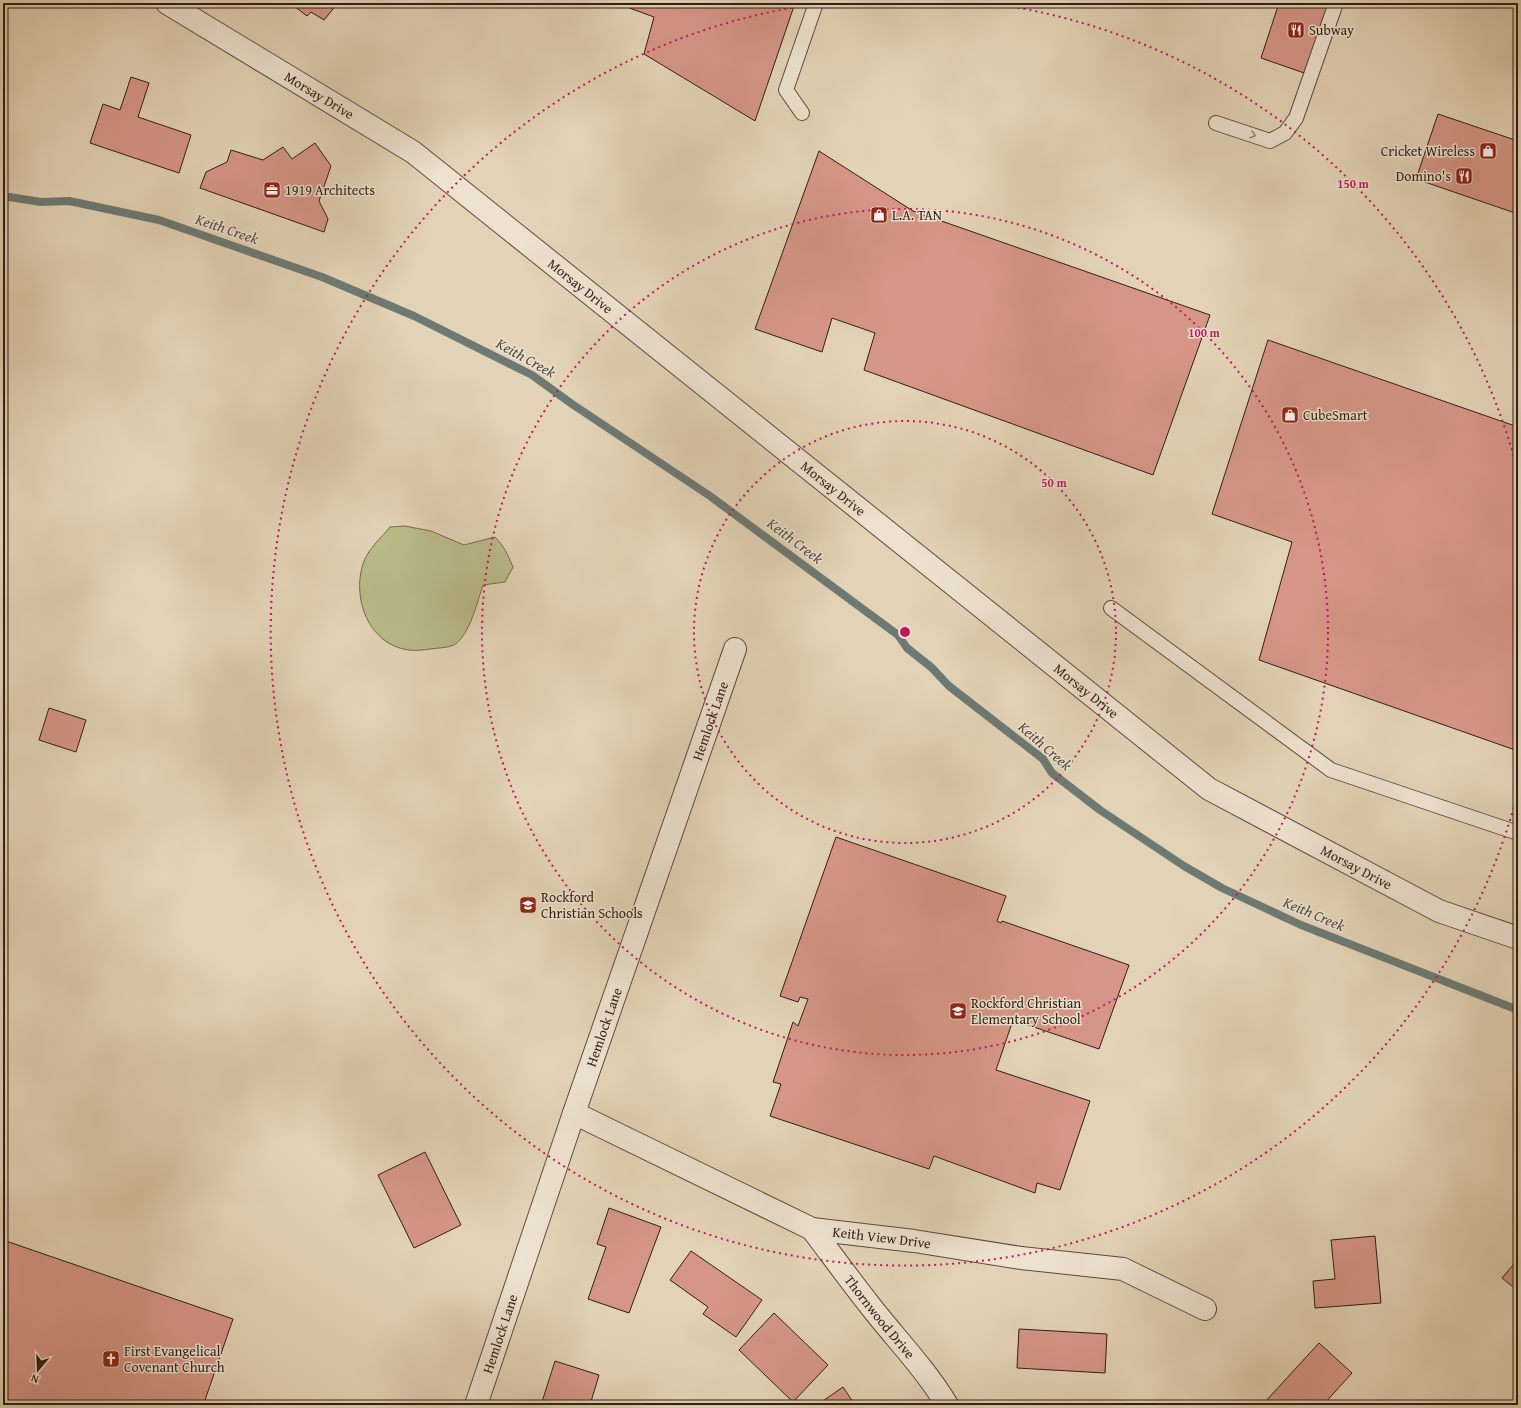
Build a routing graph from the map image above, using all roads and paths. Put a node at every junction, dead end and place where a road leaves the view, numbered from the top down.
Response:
1 (167, 3) edge
2 (816, 3) edge
3 (1336, 3) edge
4 (802, 113) dead end
5 (1216, 123) dead end
6 (1111, 608) dead end
7 (735, 649) dead end
8 (1518, 833) edge
9 (1516, 935) edge
10 (574, 1113) junction
11 (812, 1229) junction
12 (1205, 1309) dead end
13 (476, 1405) edge
14 (947, 1405) edge

1 - 9 street, Morsay Drive
2 - 4 lane
5 -> 3 lane
6 - 8 lane
7 - 10 street, Hemlock Lane
10 - 11 street, Keith View Drive
10 - 13 street, Hemlock Lane
11 - 12 street, Keith View Drive
11 - 14 street, Thornwood Drive

